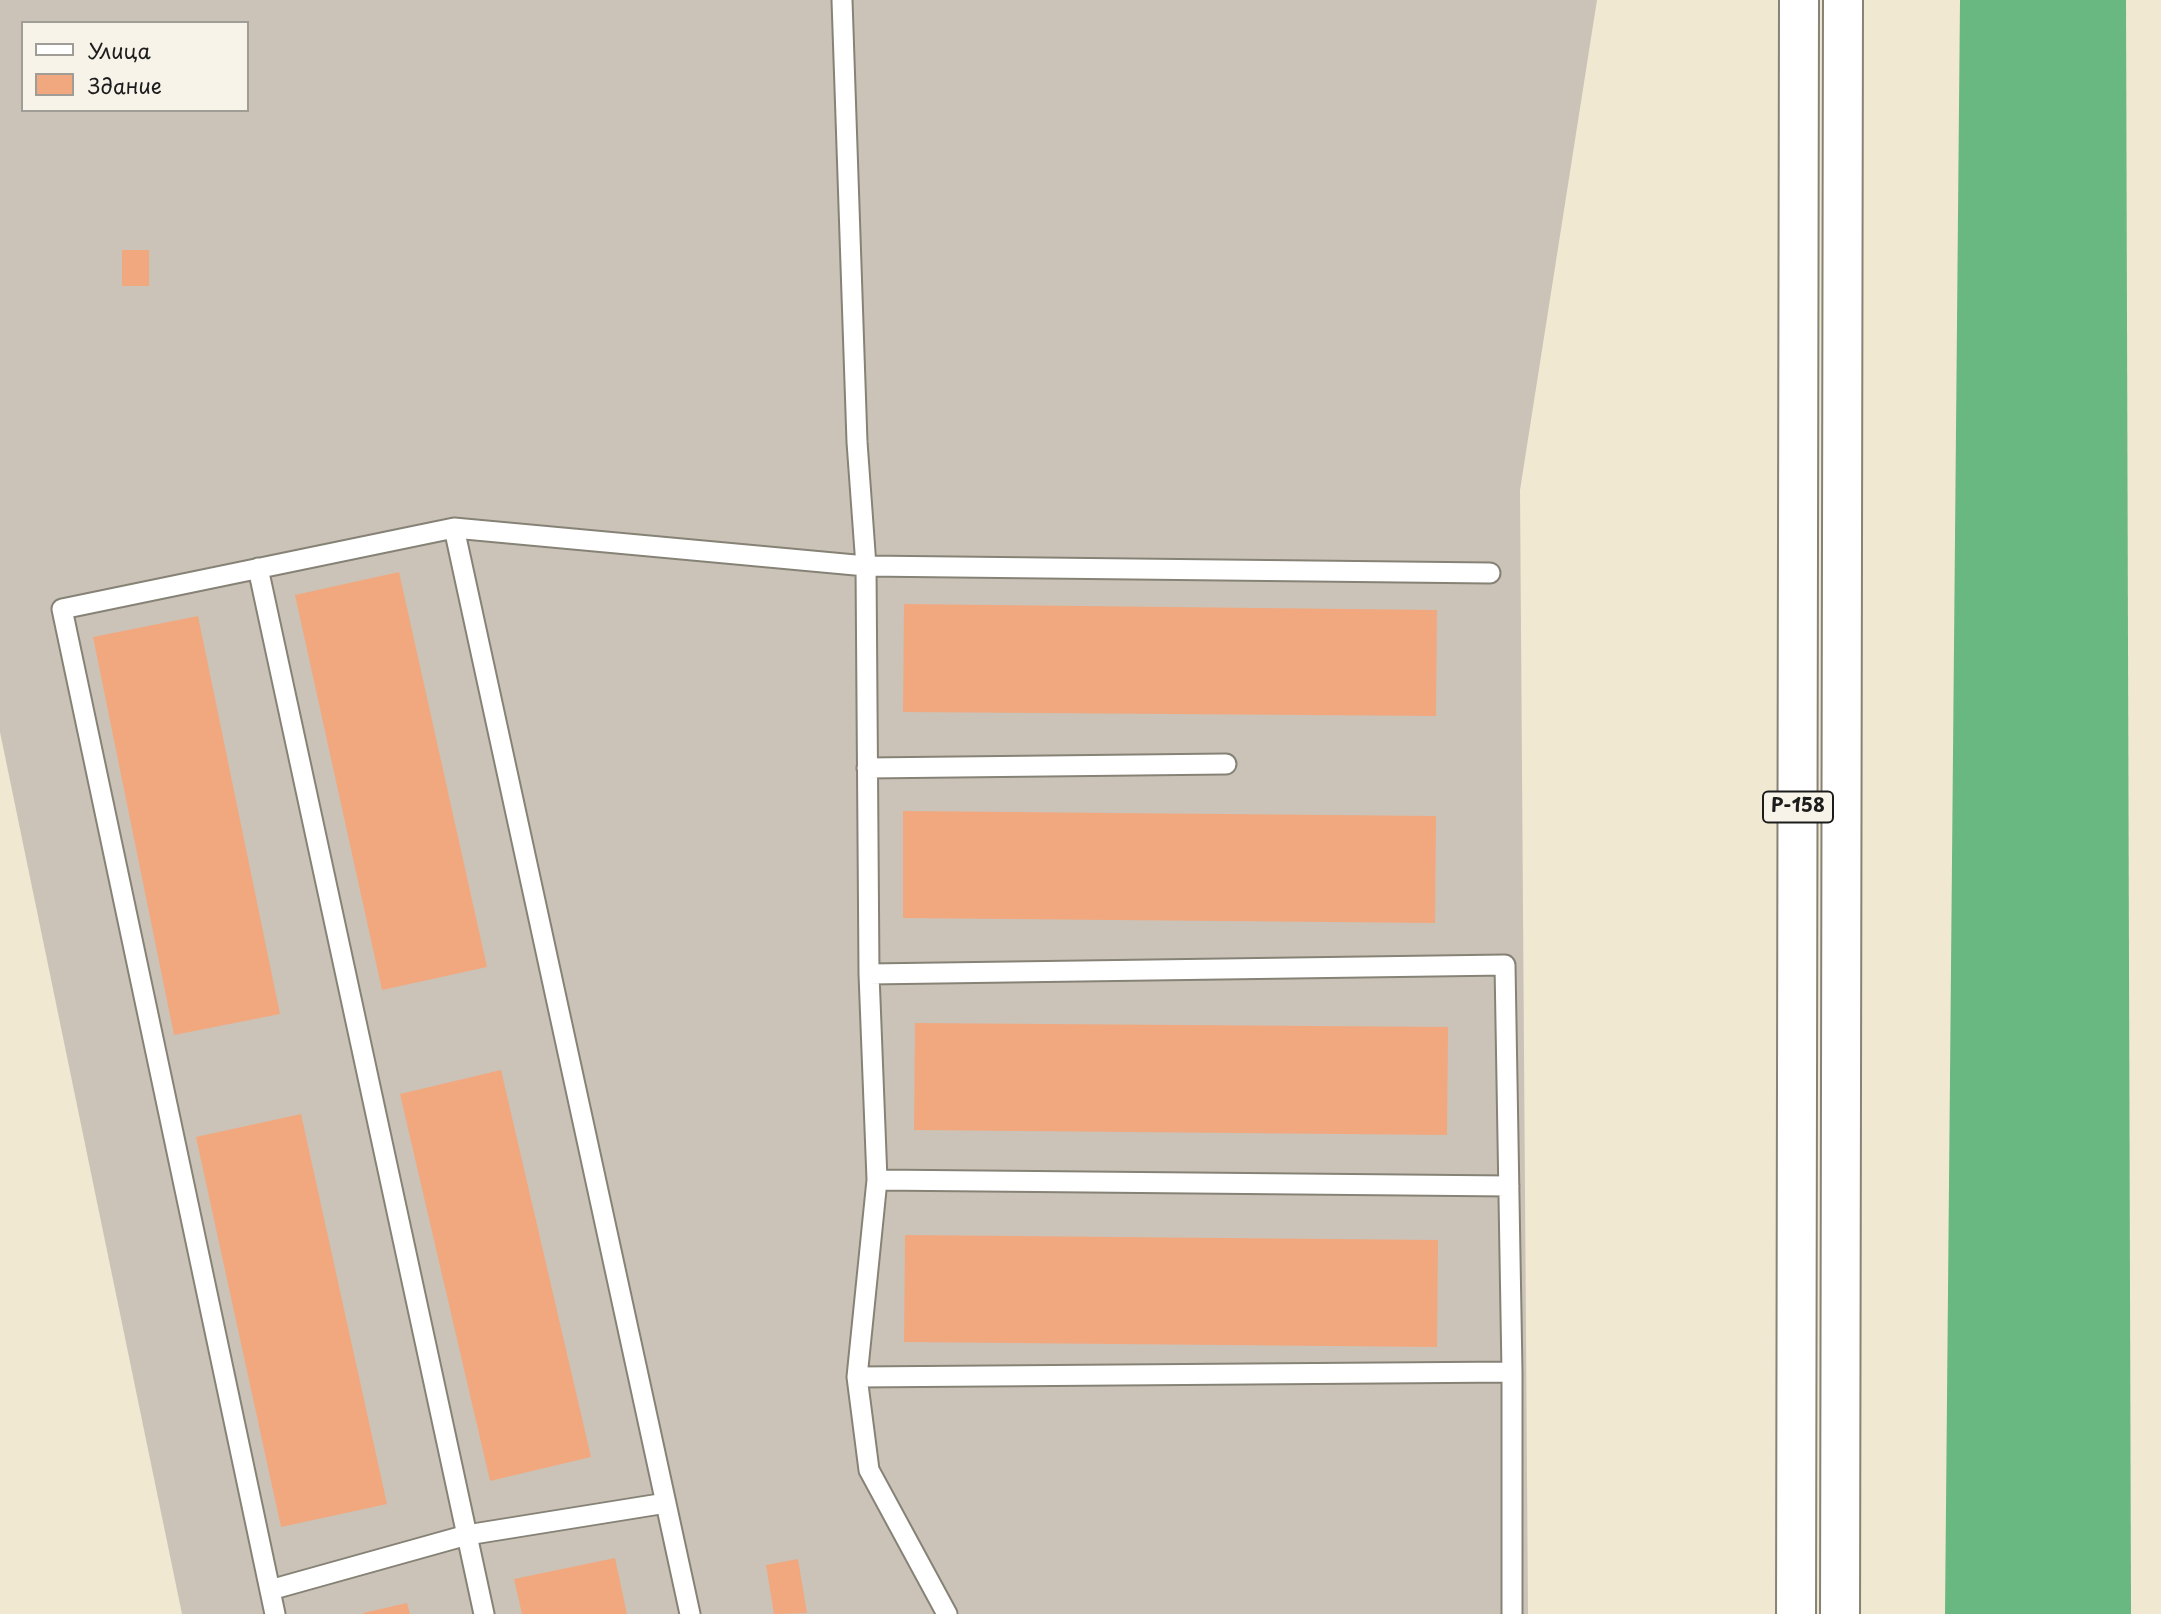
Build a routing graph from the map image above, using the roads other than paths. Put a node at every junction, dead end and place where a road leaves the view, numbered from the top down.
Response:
1 (842, 0) edge
2 (1799, 0) edge
3 (1843, 0) edge
4 (454, 528) junction
5 (866, 566) junction
6 (258, 568) junction
7 (1490, 573) dead end
8 (1226, 764) dead end
9 (867, 768) junction
10 (869, 974) junction
11 (877, 1180) junction
12 (1509, 1185) junction
13 (1512, 1373) junction
14 (857, 1377) junction
15 (666, 1503) junction
16 (467, 1535) junction
17 (270, 1590) junction
18 (275, 1614) edge
19 (484, 1614) edge
20 (690, 1614) edge
21 (947, 1614) edge
22 (1511, 1614) edge
23 (1796, 1614) edge
24 (1840, 1614) edge

1 - 5 lane
2 - 23 main road, Р-158
3 - 24 main road, Р-158
4 - 5 lane
4 - 6 lane
4 - 15 lane
5 - 7 lane
5 - 9 lane
6 - 16 lane
6 - 17 lane
8 - 9 lane
9 - 10 lane
10 - 11 lane
10 - 12 lane
11 - 12 lane
11 - 14 lane
12 - 13 lane
13 - 14 lane
13 - 22 lane
14 - 21 lane
15 - 16 lane
15 - 20 lane
16 - 17 lane
16 - 19 lane
17 - 18 lane

